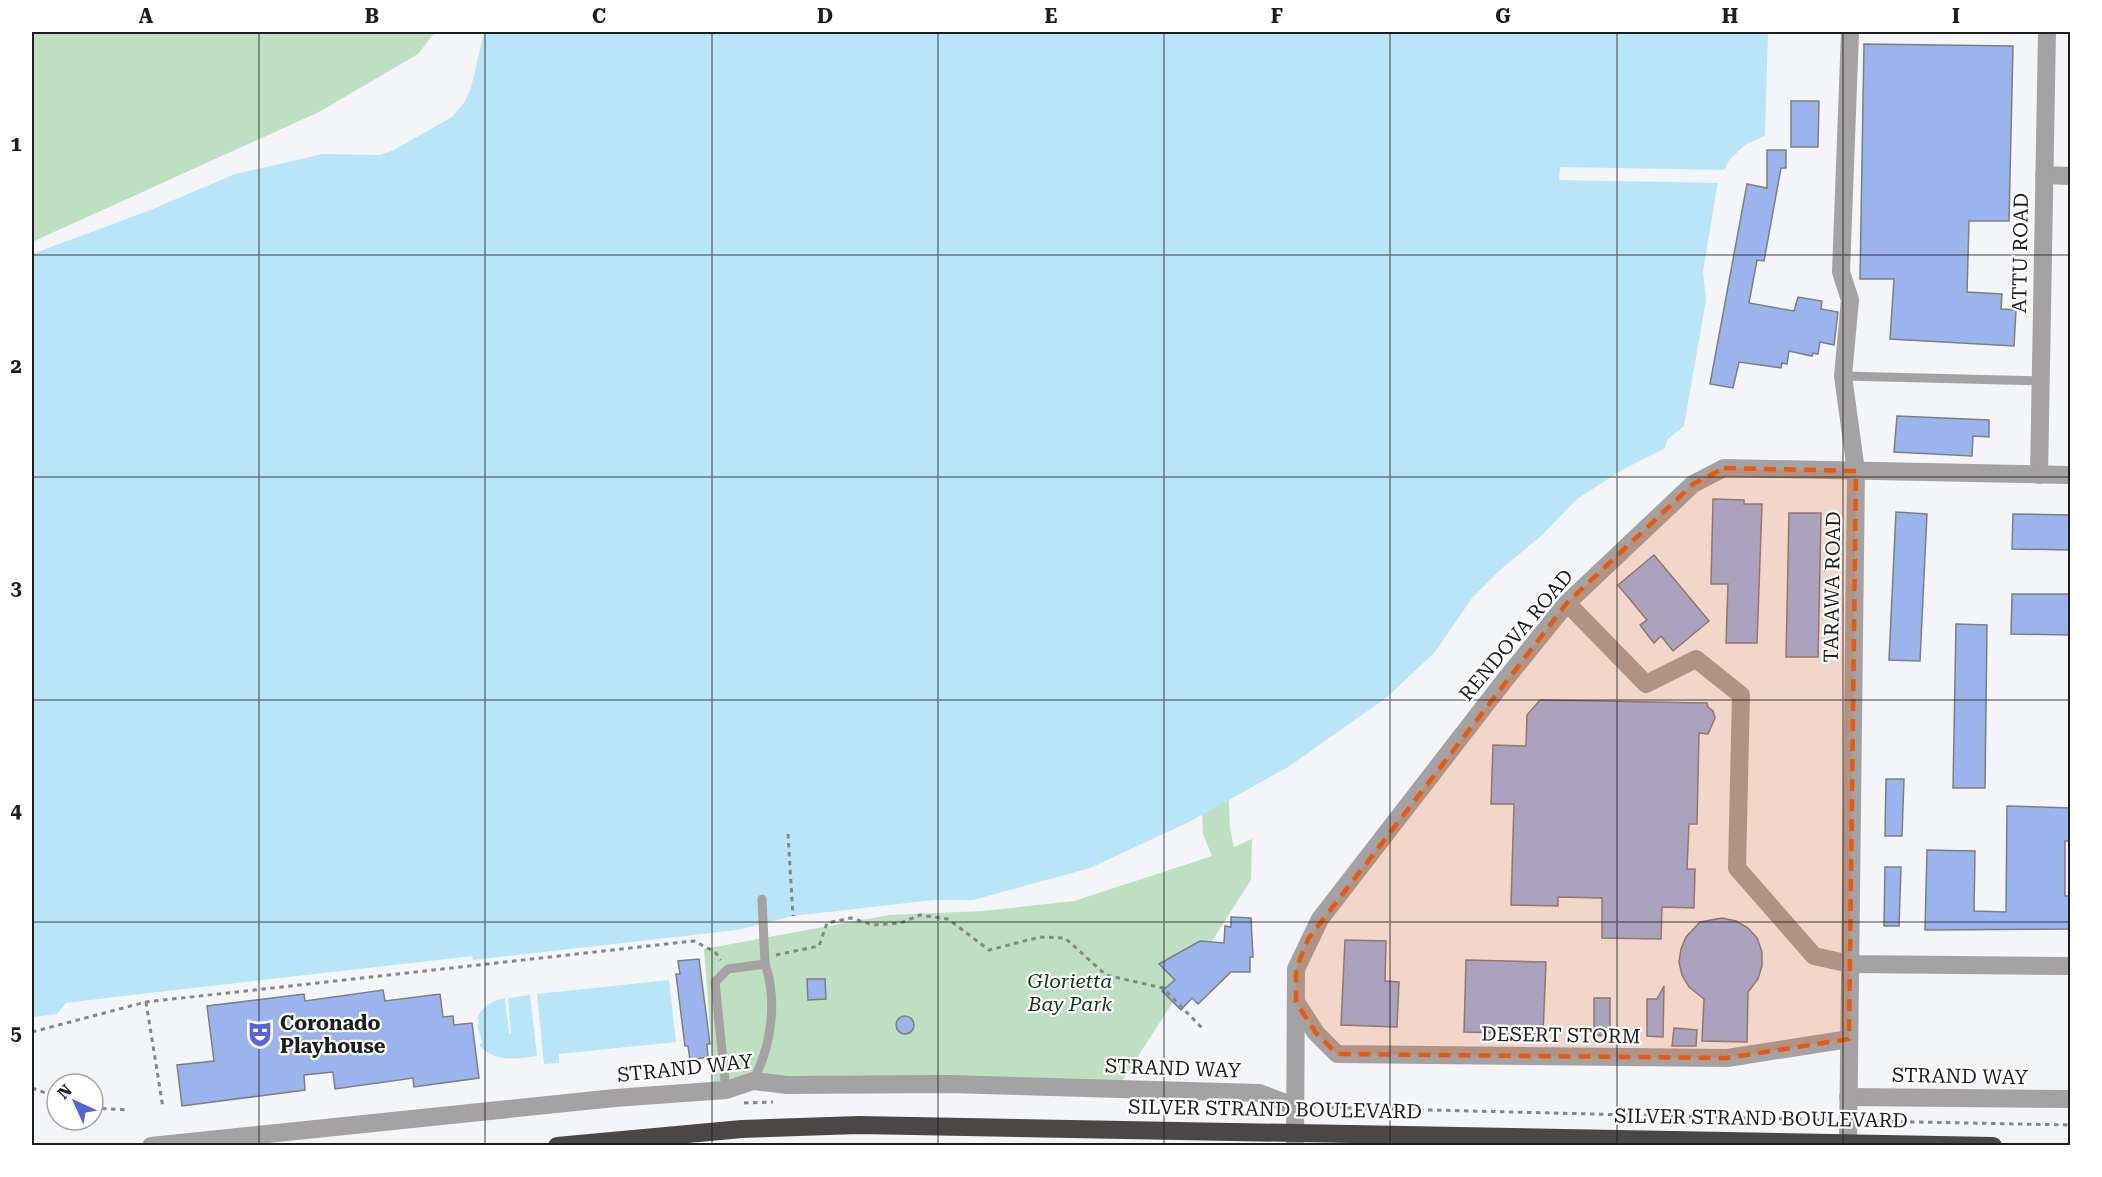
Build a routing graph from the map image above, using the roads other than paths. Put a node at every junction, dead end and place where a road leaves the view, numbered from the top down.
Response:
1 (1850, 32) edge
2 (2047, 32) edge
3 (2044, 176) junction
4 (2070, 176) edge
5 (1844, 376) junction
6 (2040, 381) junction
7 (1856, 471) junction
8 (2039, 475) junction
9 (2070, 475) edge
10 (1567, 603) junction
11 (762, 899) dead end
12 (765, 961) junction
13 (1850, 964) junction
14 (2070, 966) edge
15 (1296, 1002) junction
16 (1849, 1039) junction
17 (753, 1081) junction
18 (726, 1090) junction
19 (1848, 1097) junction
20 (2070, 1099) edge
21 (1296, 1107) junction
22 (1295, 1138) edge
23 (1848, 1144) edge
24 (156, 1145) edge
25 (557, 1146) edge
26 (1993, 1146) edge

1 - 5 street, TARAWA ROAD
2 - 3 street, ATTU ROAD
3 - 4 street
3 - 6 street, ATTU ROAD
5 - 6 lane
5 - 7 street, TARAWA ROAD
6 - 8 street, ATTU ROAD
7 - 8 street, RENDOVA ROAD
7 - 10 street, RENDOVA ROAD
7 - 13 street, TARAWA ROAD
8 - 9 street, RENDOVA ROAD
10 - 13 street
10 - 15 street, RENDOVA ROAD
11 - 12 lane
12 - 17 lane
12 - 18 lane
13 - 14 street
13 - 16 street, TARAWA ROAD
15 - 16 street, DESERT STORM
15 - 21 street, RENDOVA ROAD
16 - 19 street, TARAWA ROAD
17 - 18 street, STRAND WAY
17 - 21 street, STRAND WAY
18 - 24 street, STRAND WAY
19 - 20 street, STRAND WAY
19 - 23 street, TARAWA ROAD
21 - 22 street, RENDOVA ROAD
22 - 23 highway, SILVER STRAND BOULEVARD
22 - 25 highway, SILVER STRAND BOULEVARD
23 - 26 highway, SILVER STRAND BOULEVARD

